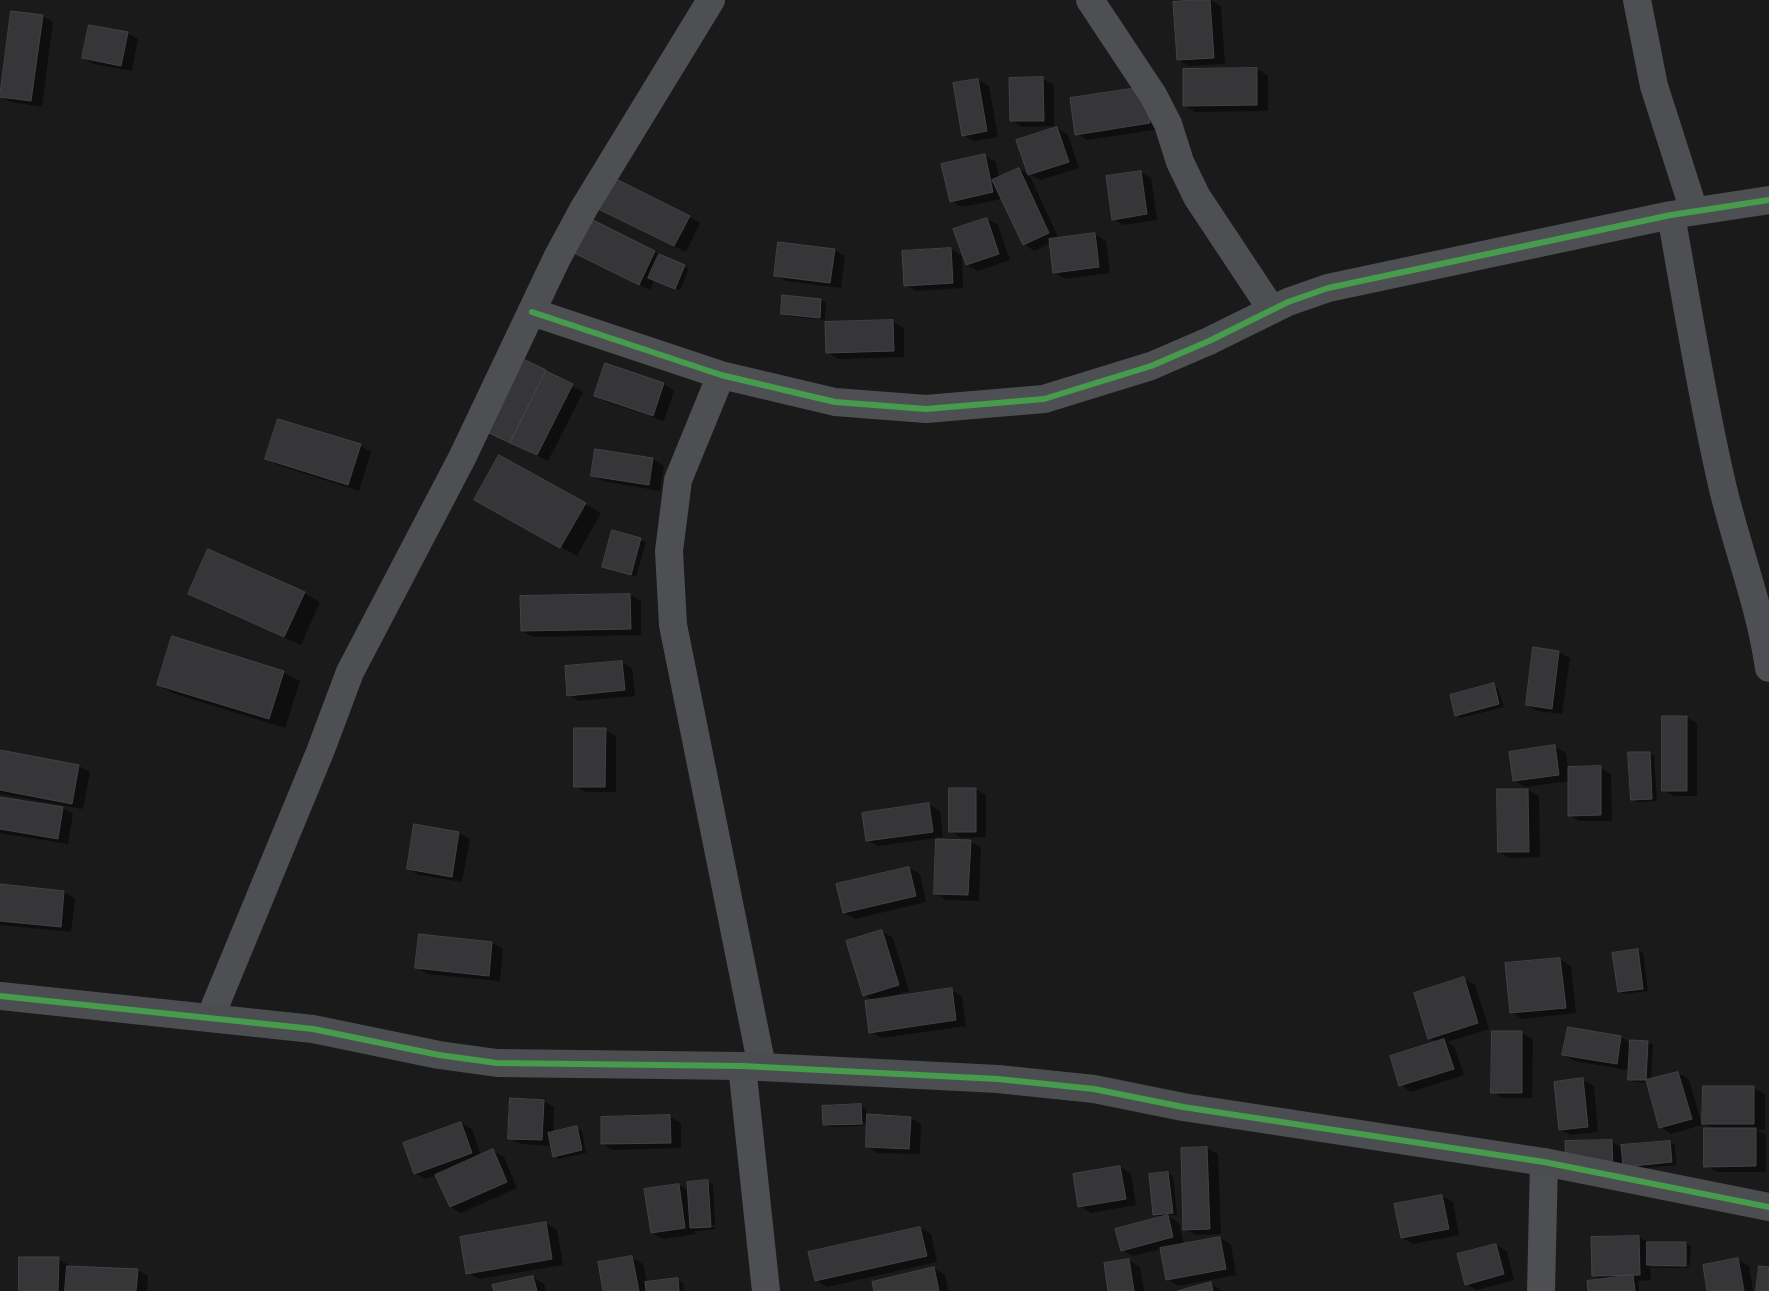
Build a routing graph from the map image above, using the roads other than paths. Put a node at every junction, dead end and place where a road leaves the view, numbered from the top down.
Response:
1 (711, 0) edge
2 (1090, 0) edge
3 (1637, 0) edge
4 (1769, 200) edge
5 (1683, 213) junction
6 (1272, 310) junction
7 (532, 312) junction
8 (721, 375) junction
9 (1769, 668) edge
10 (0, 996) edge
11 (210, 1018) junction
12 (752, 1067) junction
13 (1544, 1162) junction
14 (1769, 1206) edge
15 (766, 1291) edge
16 (1541, 1291) edge

1 - 7 street
2 - 6 street
3 - 5 street
4 - 5 street
5 - 6 street
5 - 9 street
6 - 8 street
7 - 8 street
7 - 11 street
8 - 12 street
10 - 11 street
11 - 12 street
12 - 13 street
12 - 15 street
13 - 14 street
13 - 16 street

